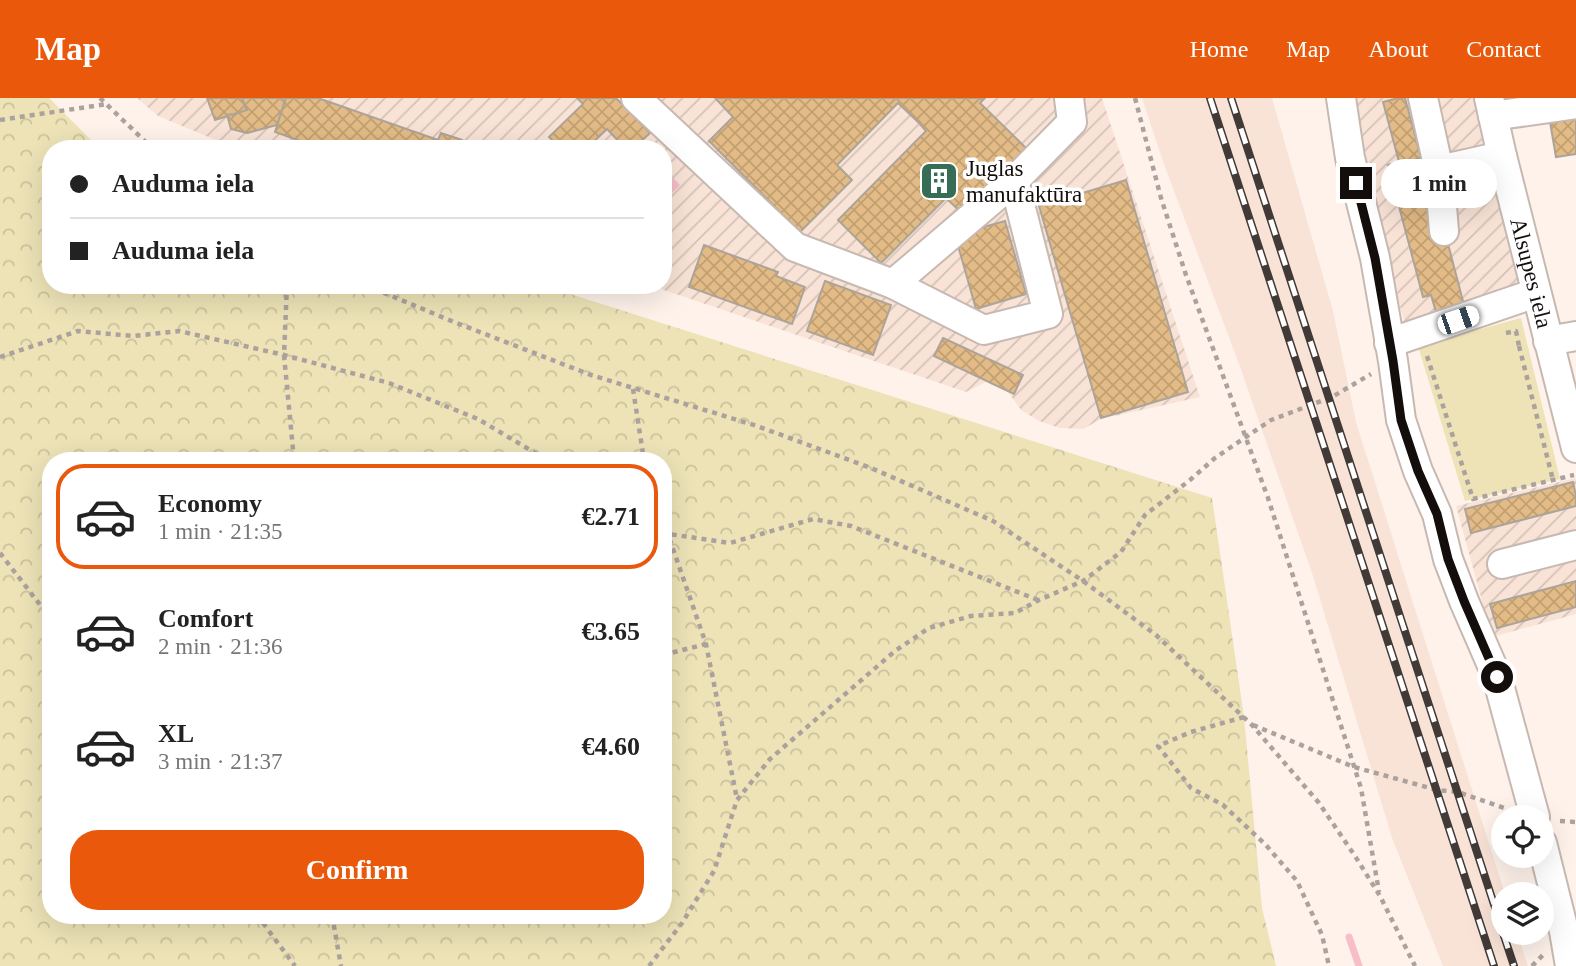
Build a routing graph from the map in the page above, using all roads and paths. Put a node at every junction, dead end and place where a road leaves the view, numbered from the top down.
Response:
1 (100, 98) edge
2 (636, 98) edge
3 (1069, 98) edge
4 (1135, 98) edge
5 (1341, 98) edge
6 (1423, 98) edge
7 (107, 104) junction
8 (1576, 104) edge
9 (1491, 107) edge
10 (0, 120) edge
11 (144, 140) edge
12 (1502, 156) junction
13 (1439, 170) junction
14 (1014, 181) junction
15 (1444, 231) dead end
16 (893, 284) junction
17 (1536, 293) junction
18 (287, 294) edge
19 (387, 294) edge
20 (1503, 334) dead end
21 (1576, 336) edge
22 (1548, 341) junction
23 (1519, 346) junction
24 (1391, 352) junction
25 (284, 355) junction
26 (0, 357) edge
27 (633, 388) junction
28 (1246, 437) junction
29 (1575, 441) edge
30 (294, 452) edge
31 (534, 452) edge
32 (643, 452) edge
33 (1576, 474) edge
34 (1553, 480) junction
35 (672, 533) edge
36 (1576, 545) edge
37 (672, 549) edge
38 (0, 553) edge
39 (1502, 564) dead end
40 (1083, 581) junction
41 (1039, 600) junction
42 (42, 607) edge
43 (706, 644) junction
44 (672, 653) edge
45 (1244, 717) junction
46 (1252, 725) junction
47 (1354, 767) junction
48 (737, 800) junction
49 (1497, 805) edge
50 (1525, 805) edge
51 (1548, 868) edge
52 (1380, 896) junction
53 (264, 924) edge
54 (334, 924) edge
55 (295, 966) edge
56 (341, 966) edge
57 (649, 966) edge
58 (1329, 966) edge
59 (1415, 966) edge
60 (1570, 966) edge

1 - 7 path
2 - 16 street
3 - 14 street
4 - 28 path
5 - 24 street
6 - 13 street
7 - 10 path
7 - 11 path
8 - 9 street
9 - 12 street, Alsupes iela
12 - 13 street
12 - 17 street, Alsupes iela
13 - 15 street
14 - 16 street
14 - 16 street
17 - 22 street, Alsupes iela
17 - 24 street
18 - 25 path
19 - 27 path
20 - 23 path
21 - 22 street
22 - 23 path
22 - 29 street, Alsupes iela
23 - 34 path
24 - 28 path
24 - 34 path
24 - 50 street
25 - 26 path
25 - 30 path
25 - 31 path
27 - 32 path
27 - 40 path
28 - 40 path
28 - 47 path
33 - 34 path
35 - 41 path
36 - 39 street
37 - 43 path
38 - 42 path
40 - 41 path
40 - 45 path
41 - 48 path
43 - 44 path
43 - 48 path
45 - 46 path
45 - 58 path
46 - 47 path
46 - 52 path
47 - 49 path
47 - 52 path
48 - 57 path
51 - 60 street
52 - 59 path
53 - 55 path
54 - 56 path

